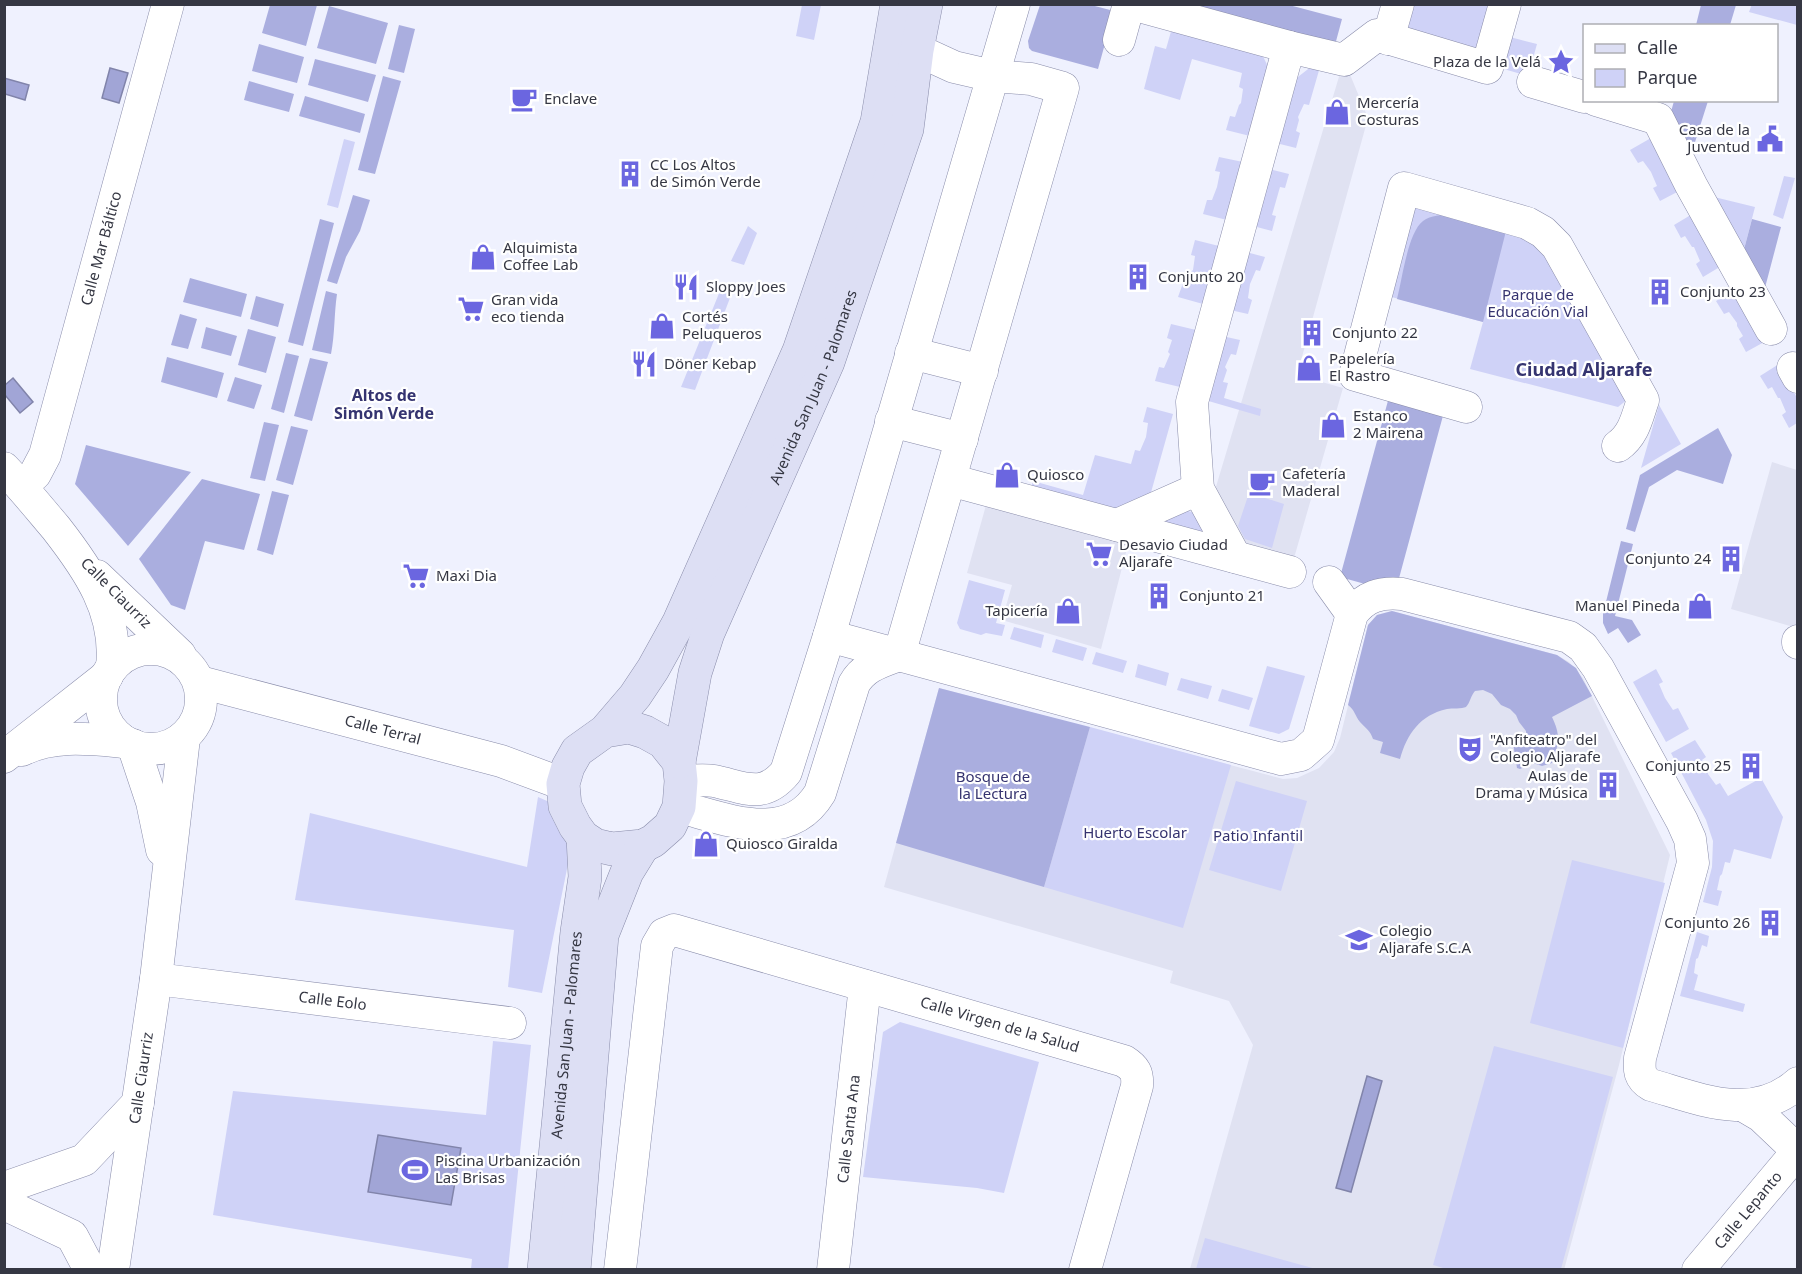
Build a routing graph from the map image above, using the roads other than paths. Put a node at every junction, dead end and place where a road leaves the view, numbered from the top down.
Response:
1 (168, 4) edge
2 (897, 4) edge
3 (926, 4) edge
4 (1014, 4) edge
5 (1130, 4) edge
6 (1398, 4) edge
7 (1505, 4) edge
8 (1388, 39) junction
9 (1119, 40) dead end
10 (1289, 47) junction
11 (917, 50) junction
12 (993, 76) junction
13 (1533, 82) dead end
14 (1583, 97) edge
15 (1603, 102) edge
16 (1771, 329) dead end
17 (911, 353) junction
18 (982, 372) junction
19 (1466, 407) dead end
20 (891, 421) junction
21 (962, 439) junction
22 (1618, 446) dead end
23 (10, 480) edge
24 (950, 480) junction
25 (1198, 489) junction
26 (1116, 525) junction
27 (72, 549) junction
28 (1235, 557) junction
29 (1290, 572) dead end
30 (1329, 582) dead end
31 (1352, 614) junction
32 (829, 636) junction
33 (899, 655) junction
34 (110, 671) junction
35 (193, 672) junction
36 (605, 730) junction
37 (184, 738) junction
38 (129, 744) junction
39 (4, 757) edge
40 (680, 783) junction
41 (563, 784) junction
42 (583, 837) junction
43 (643, 846) junction
44 (167, 886) junction
45 (156, 979) junction
46 (865, 986) junction
47 (510, 1023) dead end
48 (1797, 1083) edge
49 (138, 1103) junction
50 (1744, 1106) junction
51 (1797, 1151) edge
52 (4, 1188) edge
53 (4, 1204) edge
54 (90, 1269) edge
55 (113, 1269) edge
56 (544, 1269) edge
57 (574, 1269) edge
58 (620, 1269) edge
59 (832, 1269) edge
60 (1085, 1269) edge
61 (1698, 1269) edge

1 - 23 street, Calle Mar Báltico
2 - 36 street, Avenida San Juan - Palomares
3 - 11 street, Avenida San Juan - Palomares
4 - 12 street
5 - 9 street
5 - 10 street
6 - 8 street
7 - 8 street
8 - 10 street
10 - 25 street
11 - 12 street
11 - 40 street, Avenida San Juan - Palomares
12 - 17 street
12 - 18 street
13 - 14 street
15 - 16 street
17 - 18 street
17 - 20 street
18 - 21 street
19 - 22 street
20 - 21 street
20 - 32 street
21 - 24 street
23 - 27 street, Calle Ciaurriz
24 - 26 street
24 - 33 street
25 - 26 street
25 - 28 street
26 - 28 street
27 - 34 street, Calle Ciaurriz
27 - 35 street, Calle Ciaurriz
28 - 29 street
30 - 31 street
31 - 33 street
31 - 50 street
32 - 33 street
32 - 40 street
33 - 40 street
34 - 35 street
34 - 38 street
34 - 39 street
35 - 37 street
35 - 41 street, Calle Terral
36 - 40 street
36 - 41 street
37 - 38 street
37 - 44 street, Calle Ciaurriz
38 - 39 street
38 - 44 street, Calle Ciaurriz
40 - 43 street
41 - 42 street
42 - 43 street
42 - 56 street, Avenida San Juan - Palomares
43 - 57 street, Avenida San Juan - Palomares
44 - 45 street, Calle Ciaurriz
45 - 47 street, Calle Eolo
45 - 49 street, Calle Ciaurriz
46 - 58 street, Calle Virgen de la Salud
46 - 59 street, Calle Santa Ana
46 - 60 street, Calle Virgen de la Salud
48 - 50 street
49 - 52 street
49 - 55 street, Calle Ciaurriz
50 - 51 street
51 - 61 street, Calle Lepanto
53 - 54 street

